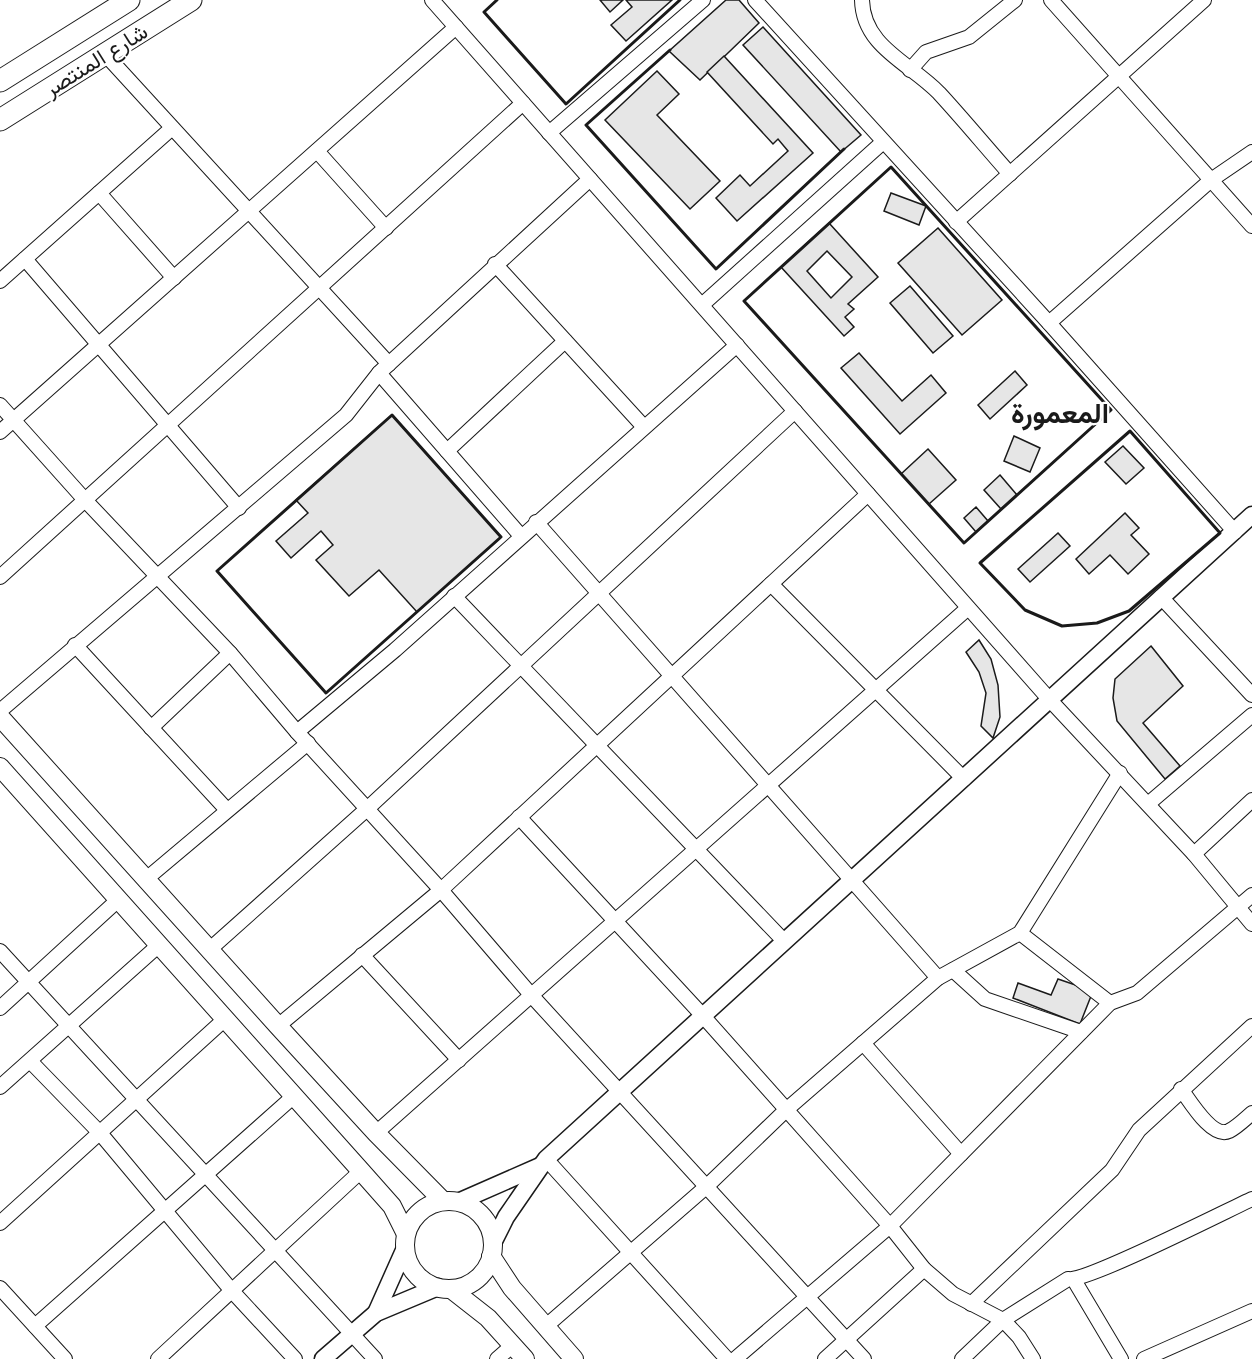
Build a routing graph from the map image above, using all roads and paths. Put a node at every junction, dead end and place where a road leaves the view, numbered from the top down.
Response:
1 (129, 0) edge
2 (191, 0) edge
3 (432, 0) edge
4 (703, 0) edge
5 (755, 0) edge
6 (862, 0) edge
7 (1015, 0) edge
8 (1051, 0) edge
9 (1204, 0) edge
10 (456, 27) junction
11 (105, 54) junction
12 (910, 70) junction
13 (1120, 76) junction
14 (0, 81) edge
15 (523, 104) junction
16 (0, 120) edge
17 (172, 128) junction
18 (549, 133) junction
19 (883, 142) junction
20 (316, 151) junction
21 (1252, 152) edge
22 (1010, 174) junction
23 (590, 179) junction
24 (1211, 180) junction
25 (99, 193) junction
26 (249, 212) junction
27 (956, 222) junction
28 (1252, 226) edge
29 (386, 228) junction
30 (25, 259) junction
31 (495, 264) junction
32 (174, 278) junction
33 (0, 281) edge
34 (319, 288) junction
35 (703, 304) junction
36 (1049, 323) junction
37 (566, 341) junction
38 (737, 345) junction
39 (98, 346) junction
40 (389, 363) junction
41 (379, 373) junction
42 (0, 405) edge
43 (795, 411) junction
44 (13, 421) junction
45 (168, 426) junction
46 (644, 428) junction
47 (0, 432) edge
48 (447, 451) junction
49 (868, 494) junction
50 (85, 500) junction
51 (239, 508) junction
52 (1252, 515) edge
53 (536, 522) junction
54 (1235, 532) junction
55 (521, 536) junction
56 (157, 574) junction
57 (0, 577) edge
58 (771, 584) junction
59 (599, 593) junction
60 (454, 596) junction
61 (1161, 597) junction
62 (968, 608) junction
63 (75, 645) junction
64 (230, 653) junction
65 (521, 666) junction
66 (671, 676) junction
67 (876, 688) junction
68 (1252, 695) edge
69 (1049, 699) junction
70 (0, 711) edge
71 (1252, 715) edge
72 (0, 717) edge
73 (151, 728) junction
74 (297, 732) junction
75 (308, 743) junction
76 (597, 745) junction
77 (0, 767) edge
78 (1120, 773) junction
79 (964, 779) junction
80 (768, 786) junction
81 (1252, 800) edge
82 (1148, 804) junction
83 (368, 808) junction
84 (227, 810) junction
85 (519, 817) junction
86 (696, 849) junction
87 (1194, 854) junction
88 (145, 880) junction
89 (850, 880) junction
90 (441, 890) junction
91 (1252, 895) edge
92 (118, 900) junction
93 (1238, 908) junction
94 (616, 920) junction
95 (1252, 924) edge
96 (1020, 933) junction
97 (784, 941) junction
98 (159, 945) junction
99 (209, 950) junction
100 (0, 951) edge
101 (362, 955) junction
102 (953, 970) junction
103 (938, 978) junction
104 (29, 982) junction
105 (532, 996) junction
106 (1110, 1003) junction
107 (0, 1008) edge
108 (704, 1016) junction
109 (225, 1019) junction
110 (70, 1026) junction
111 (278, 1026) junction
112 (1252, 1026) edge
113 (1081, 1032) junction
114 (863, 1043) junction
115 (459, 1060) junction
116 (30, 1061) junction
117 (0, 1087) edge
118 (1181, 1089) junction
119 (618, 1091) junction
120 (294, 1096) junction
121 (136, 1100) junction
122 (786, 1110) junction
123 (1252, 1113) edge
124 (100, 1133) junction
125 (376, 1133) junction
126 (961, 1154) junction
127 (543, 1162) junction
128 (361, 1170) junction
129 (206, 1174) junction
130 (706, 1186) junction
131 (1252, 1199) edge
132 (450, 1202) junction
133 (164, 1211) junction
134 (0, 1223) edge
135 (890, 1226) junction
136 (405, 1241) junction
137 (492, 1250) junction
138 (276, 1251) junction
139 (630, 1252) junction
140 (924, 1269) junction
141 (1074, 1280) junction
142 (0, 1288) edge
143 (445, 1288) junction
144 (232, 1291) junction
145 (807, 1297) junction
146 (971, 1304) junction
147 (1252, 1311) edge
148 (376, 1313) junction
149 (1003, 1320) junction
150 (35, 1326) junction
151 (545, 1327) junction
152 (352, 1334) junction
153 (846, 1340) junction
154 (513, 1345) junction
155 (65, 1359) edge
156 (158, 1359) edge
157 (295, 1359) edge
158 (323, 1359) edge
159 (375, 1359) edge
160 (497, 1359) edge
161 (525, 1359) edge
162 (574, 1359) edge
163 (727, 1359) edge
164 (735, 1359) edge
165 (825, 1359) edge
166 (864, 1359) edge
167 (962, 1359) edge
168 (1033, 1359) edge
169 (1121, 1359) edge
170 (1144, 1359) edge

1 - 14 main road, شارع المنتصر
2 - 11 main road, شارع المنتصر
3 - 10 street
4 - 18 street
5 - 19 street
6 - 12 street
7 - 12 street
8 - 13 street
9 - 13 street
10 - 15 street
10 - 20 street
11 - 16 main road, شارع المنتصر
11 - 17 street
12 - 22 street
13 - 22 street
13 - 24 street
15 - 18 street
15 - 29 street
17 - 25 street
17 - 26 street
18 - 23 street
19 - 27 street
19 - 35 street
20 - 26 street
20 - 29 street
21 - 24 street
22 - 27 street
23 - 31 street
23 - 35 street
24 - 28 street
24 - 36 street
25 - 30 street
25 - 32 street
26 - 32 street
26 - 34 street
27 - 36 street
29 - 34 street
30 - 33 street
30 - 39 street
31 - 37 street
31 - 40 street
32 - 39 street
34 - 40 street
34 - 45 street
35 - 38 street
36 - 54 street
37 - 46 street
37 - 48 street
38 - 43 street
38 - 46 street
39 - 44 street
39 - 45 street
40 - 41 street
41 - 48 street
41 - 51 street
42 - 44 street
43 - 49 street
43 - 59 street
44 - 47 street
44 - 50 street
45 - 50 street
45 - 51 street
46 - 53 street
48 - 55 street
49 - 58 street
49 - 62 street
50 - 56 street
50 - 57 street
51 - 56 street
52 - 54 street
53 - 55 street
53 - 59 street
54 - 61 street
55 - 60 street
56 - 63 street
56 - 64 street
58 - 66 street
58 - 67 street
59 - 65 street
59 - 66 street
60 - 65 street
60 - 74 street
61 - 68 street
61 - 69 street
62 - 67 street
62 - 69 street
63 - 70 street
63 - 73 street
64 - 73 street
64 - 74 street
65 - 76 street
65 - 83 street
66 - 76 street
66 - 80 street
67 - 79 street
67 - 80 street
69 - 78 street
69 - 79 street
71 - 82 street
72 - 88 main road
73 - 84 street
74 - 75 street
75 - 83 street
75 - 84 street
76 - 85 street
76 - 86 street
77 - 92 main road
78 - 82 street
78 - 96 street
79 - 89 street
80 - 86 street
80 - 89 street
81 - 87 street
82 - 87 street
83 - 90 street
83 - 99 street
84 - 88 street
85 - 90 street
85 - 94 street
86 - 94 street
86 - 97 street
87 - 93 street
88 - 99 main road
89 - 97 street
89 - 103 street
90 - 101 street
90 - 105 street
91 - 93 street
92 - 98 main road
92 - 104 street
93 - 95 street
93 - 106 street
94 - 105 street
94 - 108 street
96 - 102 street
96 - 106 street
97 - 108 street
98 - 109 main road
98 - 110 street
99 - 111 main road
100 - 104 street
101 - 111 street
101 - 115 street
102 - 103 street
102 - 113 street
103 - 114 street
104 - 107 street
104 - 110 street
105 - 115 street
105 - 119 street
106 - 113 street
108 - 119 street
108 - 122 street
109 - 120 main road
109 - 121 street
110 - 116 street
110 - 121 street
111 - 125 main road
112 - 118 street
113 - 126 street
114 - 122 street
114 - 126 street
115 - 125 street
116 - 117 street
116 - 124 street
118 - 123 street
118 - 146 street
119 - 127 street
119 - 130 street
120 - 128 main road
120 - 129 street
121 - 124 street
121 - 129 street
122 - 130 street
122 - 135 street
124 - 133 street
124 - 134 street
125 - 132 main road
126 - 135 street
127 - 132 street
127 - 137 street
127 - 139 street
128 - 136 main road
128 - 138 street
129 - 133 street
129 - 138 street
130 - 139 street
130 - 145 street
131 - 141 street
132 - 136 main road
132 - 137 main road
133 - 144 street
133 - 150 street
135 - 140 street
135 - 145 street
136 - 143 main road
136 - 148 street
137 - 143 main road
137 - 151 main road
138 - 144 street
138 - 152 street
139 - 151 street
139 - 163 street
140 - 146 street
140 - 153 street
141 - 149 street
141 - 169 street
142 - 150 street
143 - 148 street
143 - 154 main road
144 - 156 street
144 - 157 street
145 - 153 street
145 - 164 street
146 - 149 street
147 - 170 street
148 - 152 street
149 - 167 street
149 - 168 street
150 - 155 street
151 - 162 main road
152 - 158 street
152 - 159 street
153 - 165 street
153 - 166 street
154 - 160 street
154 - 161 main road

